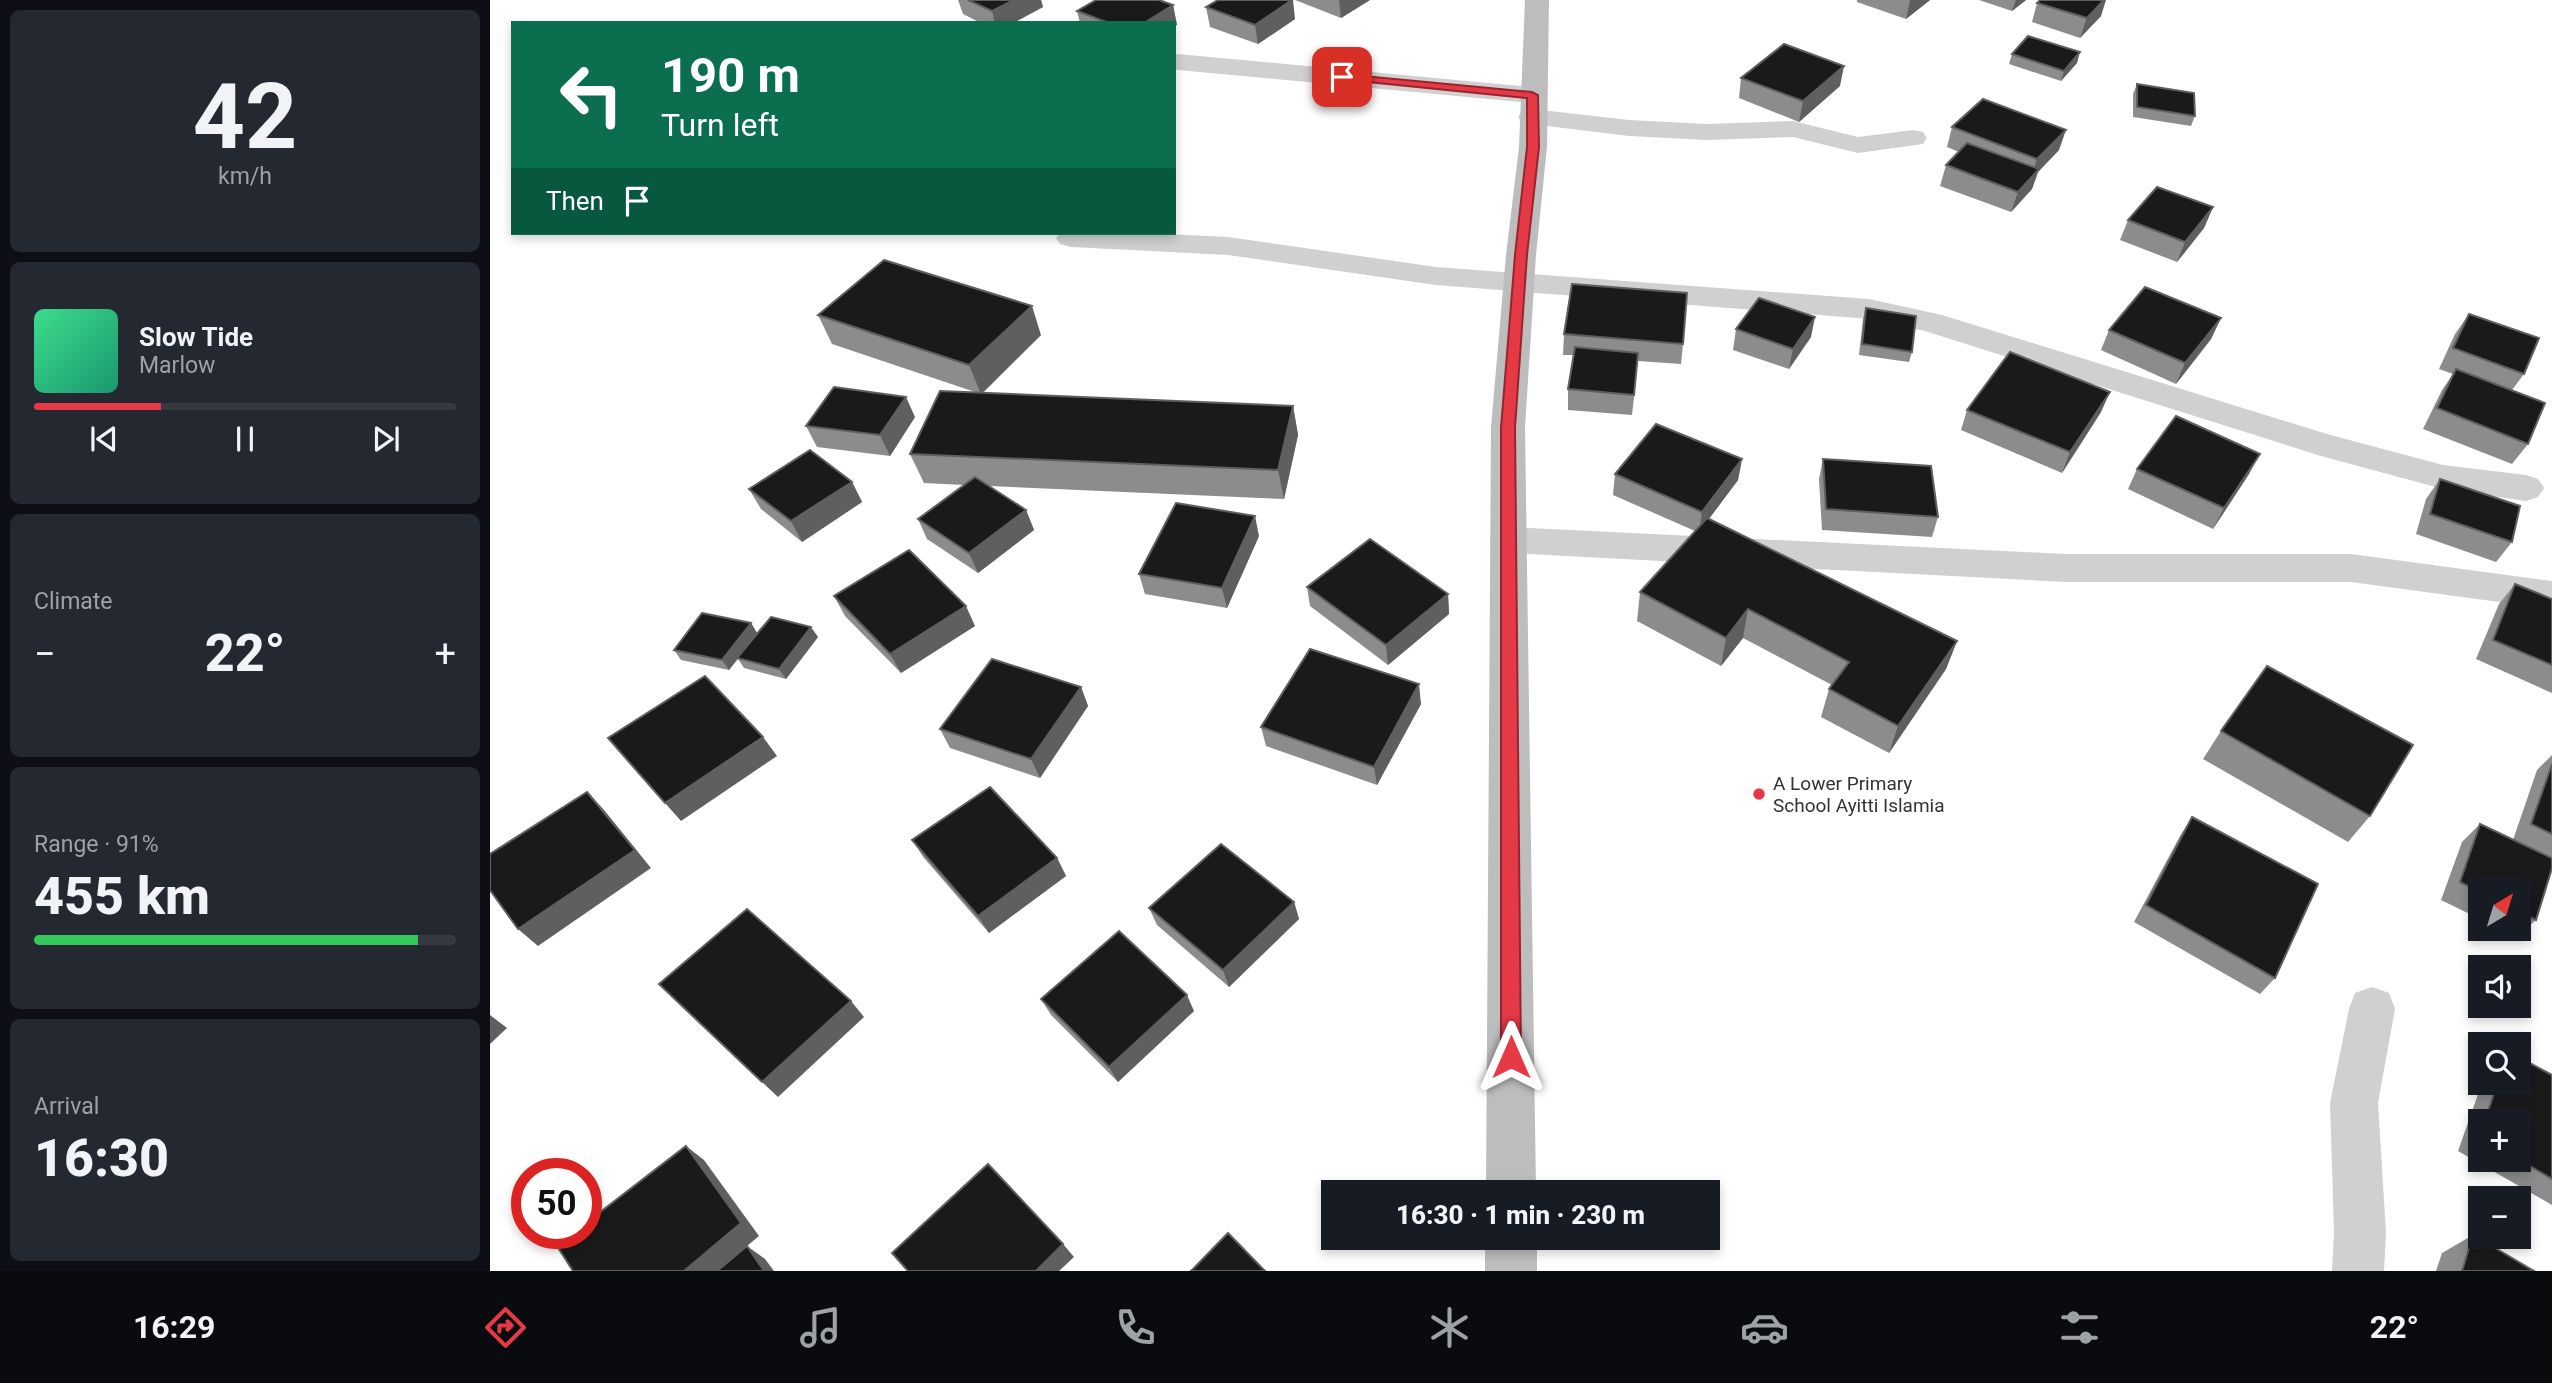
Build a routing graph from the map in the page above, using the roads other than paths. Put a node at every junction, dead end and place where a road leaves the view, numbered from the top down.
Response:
1 (1537, 0) edge
2 (1178, 62) dead end
3 (1532, 106) junction
4 (1913, 138) dead end
5 (1071, 239) dead end
6 (1519, 281) junction
7 (2526, 488) dead end
8 (1508, 540) junction
9 (2552, 595) edge
10 (2372, 1009) dead end
11 (1511, 1180) edge
12 (1511, 1250) edge
13 (1511, 1271) edge
14 (2358, 1271) edge

1 - 3 main road
2 - 3 street
3 - 4 street
3 - 6 main road
5 - 6 street
6 - 7 street
6 - 8 main road
8 - 9 street
8 - 11 main road
10 - 14 street
12 - 13 main road

